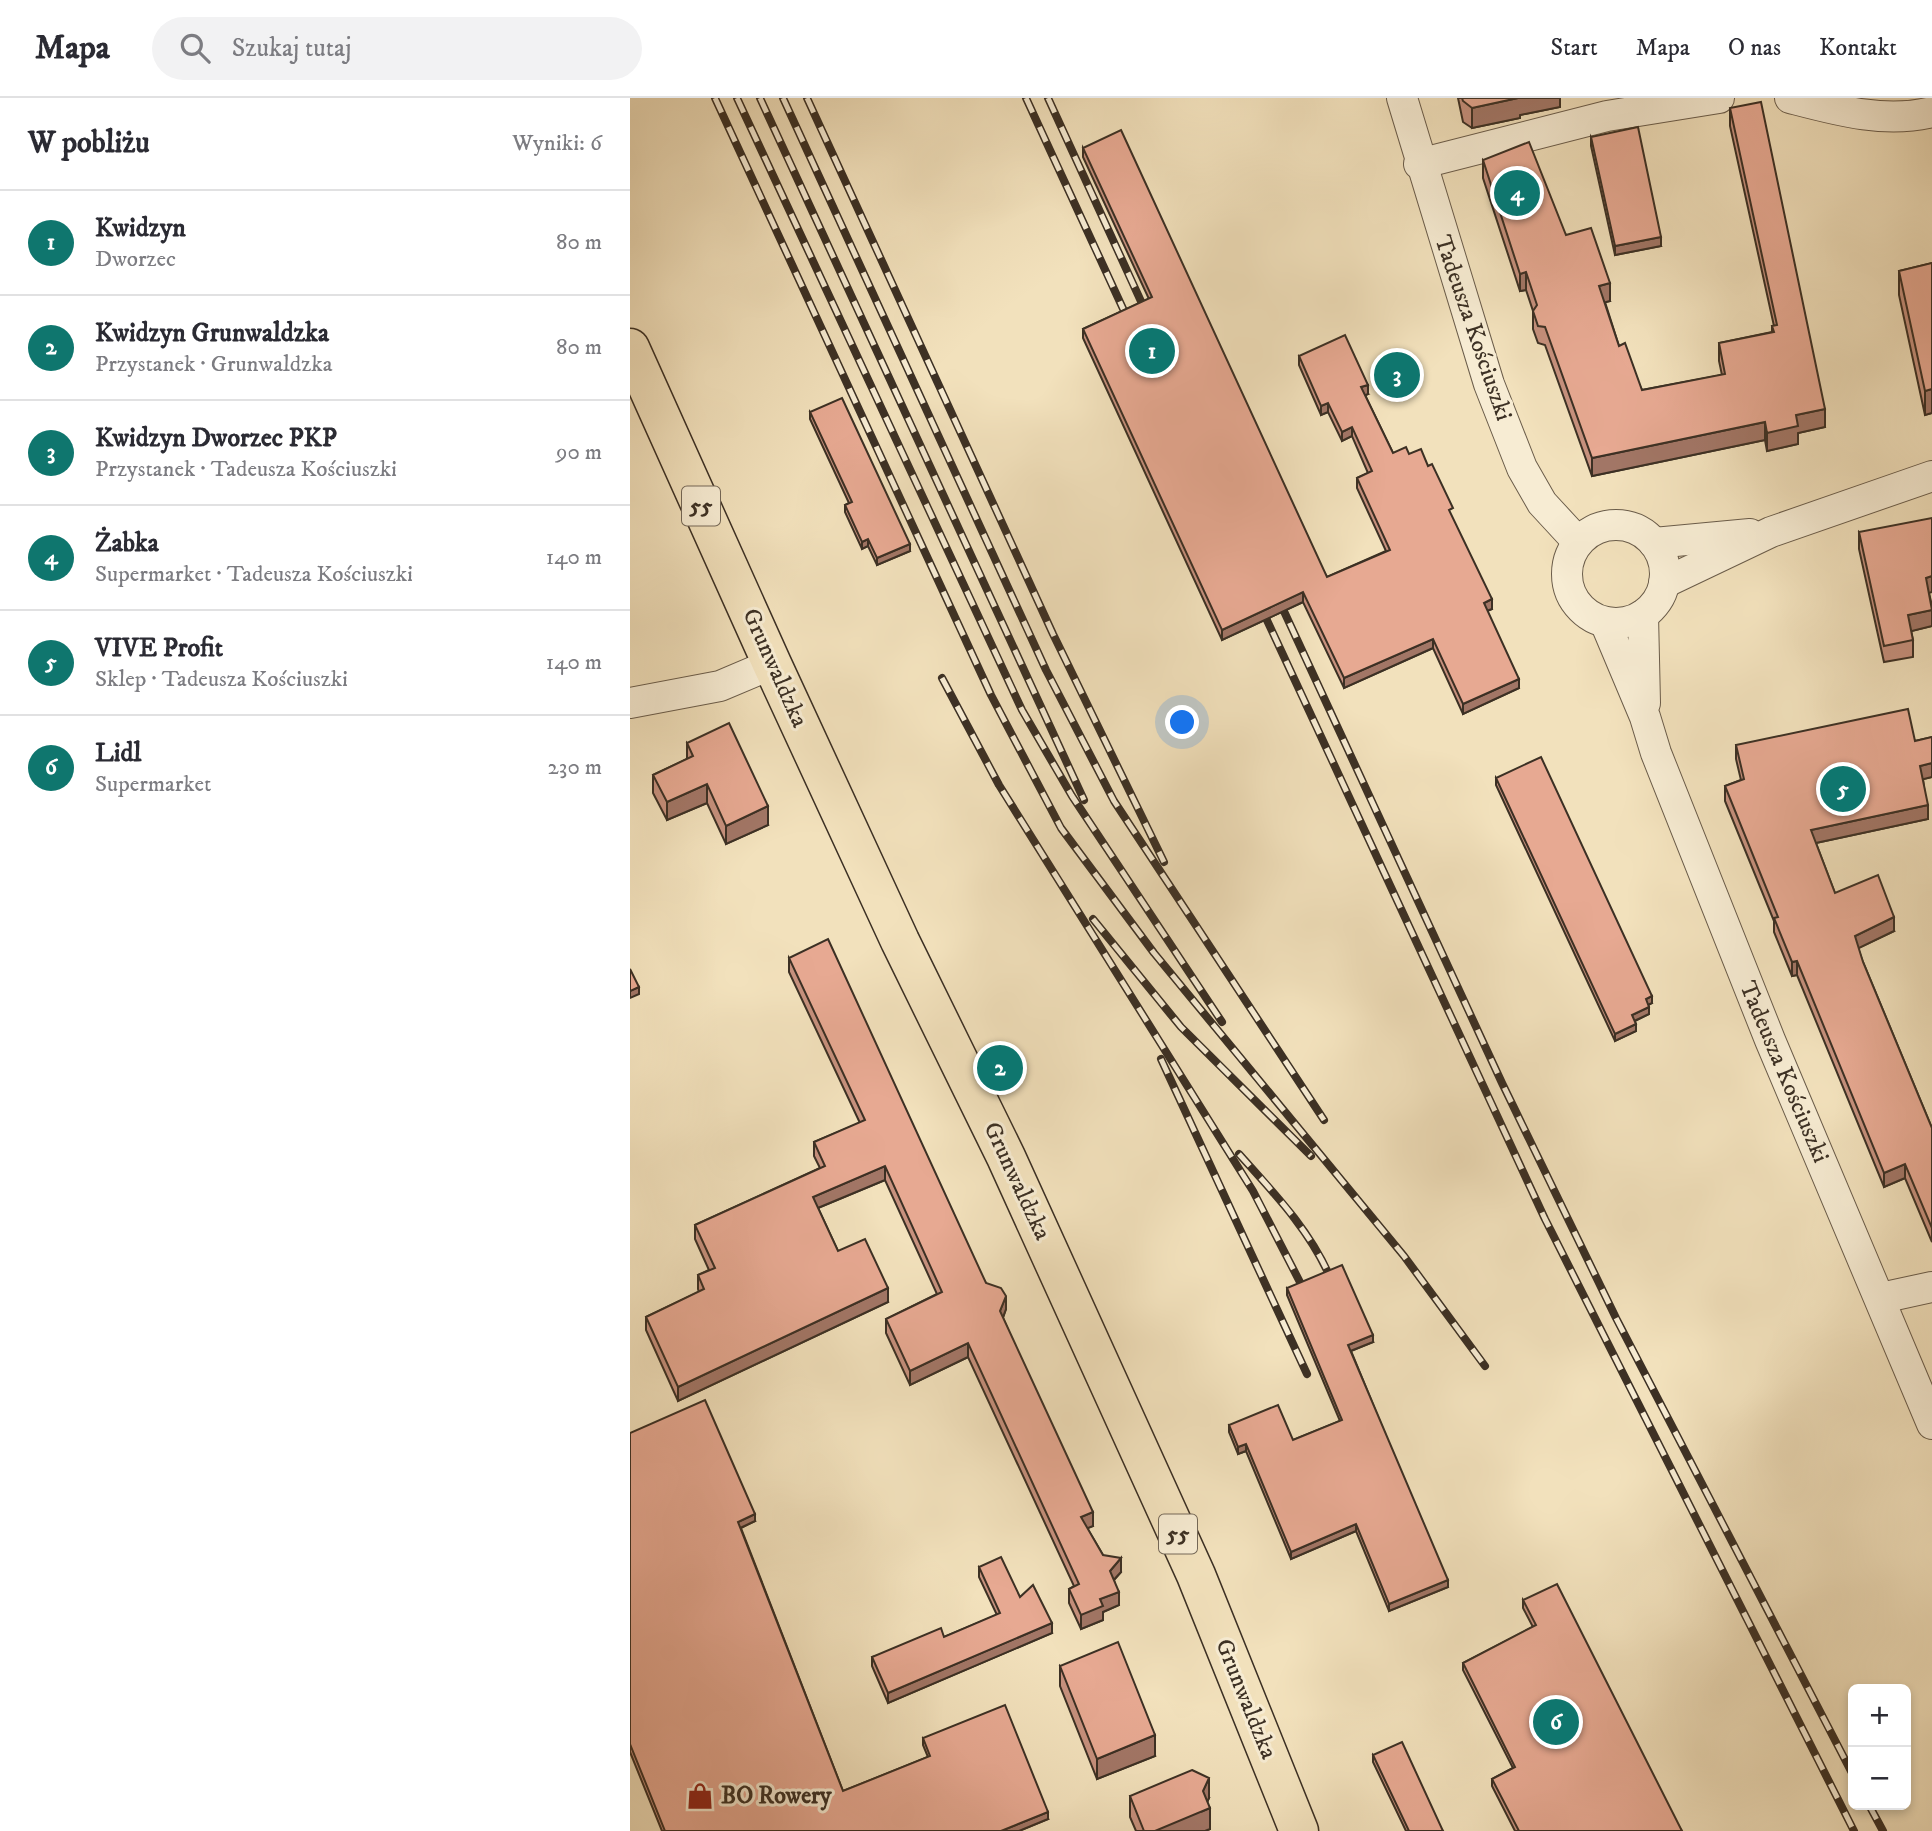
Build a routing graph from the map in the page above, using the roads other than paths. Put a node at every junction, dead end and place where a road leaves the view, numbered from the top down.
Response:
1 (1402, 98) edge
2 (1719, 98) edge
3 (1790, 98) edge
4 (1932, 112) edge
5 (1419, 164) junction
6 (630, 348) edge
7 (1932, 477) edge
8 (1771, 532) junction
9 (1578, 542) junction
10 (1654, 543) junction
11 (1664, 583) junction
12 (1643, 615) junction
13 (1605, 622) junction
14 (772, 664) junction
15 (630, 703) edge
16 (1645, 718) junction
17 (1932, 1287) edge
18 (1881, 1298) junction
19 (1932, 1424) edge
20 (1299, 1831) edge

1 - 5 street, Tadeusza Kościuszki
2 - 5 street
3 - 4 street
5 - 9 street, Tadeusza Kościuszki
6 - 14 main road, Grunwaldzka / 55
7 - 8 street
8 - 10 street
8 - 11 street
9 - 10 street
9 - 13 street
10 - 11 street
11 - 12 street
12 - 13 street
12 - 16 street, Tadeusza Kościuszki
13 - 16 street, Tadeusza Kościuszki
14 - 15 street
14 - 20 main road, Grunwaldzka / 55
16 - 18 street, Tadeusza Kościuszki
17 - 18 street
18 - 19 street, Tadeusza Kościuszki

